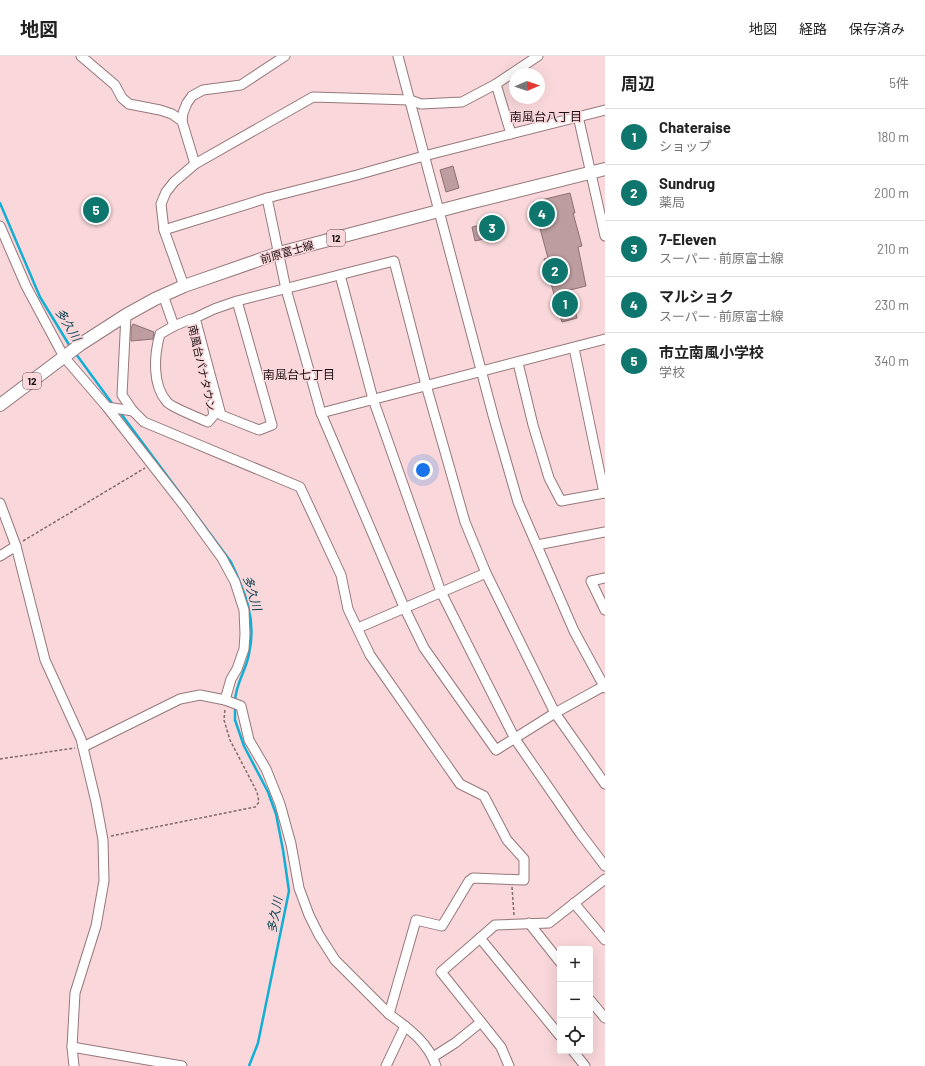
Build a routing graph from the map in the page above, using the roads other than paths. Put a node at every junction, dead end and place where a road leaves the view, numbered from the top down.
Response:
1 (81, 56) edge
2 (285, 56) edge
3 (398, 56) edge
4 (538, 56) edge
5 (496, 84) junction
6 (410, 100) junction
7 (605, 110) edge
8 (578, 116) junction
9 (182, 121) junction
10 (511, 134) junction
11 (424, 156) junction
12 (195, 164) junction
13 (605, 169) edge
14 (591, 173) junction
15 (267, 198) junction
16 (602, 207) edge
17 (439, 211) junction
18 (1, 230) edge
19 (164, 230) junction
20 (605, 236) edge
21 (279, 253) junction
22 (340, 275) junction
23 (184, 286) junction
24 (286, 289) junction
25 (163, 295) junction
26 (237, 301) junction
27 (126, 315) junction
28 (174, 326) junction
29 (605, 339) edge
30 (574, 348) junction
31 (64, 357) junction
32 (518, 362) junction
33 (481, 371) junction
34 (426, 385) junction
35 (373, 399) junction
36 (0, 405) edge
37 (111, 407) junction
38 (133, 411) junction
39 (321, 413) junction
40 (604, 493) edge
41 (0, 503) edge
42 (605, 532) edge
43 (537, 545) junction
44 (16, 546) junction
45 (0, 556) edge
46 (486, 573) junction
47 (605, 578) edge
48 (441, 592) junction
49 (404, 607) junction
50 (605, 610) edge
51 (358, 628) junction
52 (604, 687) edge
53 (228, 701) junction
54 (555, 713) junction
55 (515, 739) junction
56 (83, 747) junction
57 (605, 784) edge
58 (605, 866) edge
59 (605, 879) edge
60 (574, 903) junction
61 (529, 924) junction
62 (480, 938) junction
63 (605, 940) edge
64 (557, 958) edge
65 (593, 1004) edge
66 (389, 1014) junction
67 (605, 1018) edge
68 (481, 1022) junction
69 (405, 1026) junction
70 (557, 1032) edge
71 (72, 1047) junction
72 (575, 1054) edge
73 (434, 1062) edge
74 (74, 1066) edge
75 (182, 1066) edge
76 (386, 1066) edge
77 (509, 1066) edge
78 (585, 1066) edge

1 - 9 street
2 - 9 street
3 - 6 street
4 - 5 street
5 - 6 street
5 - 10 street
6 - 11 street
6 - 12 street
7 - 8 street
8 - 10 street
8 - 14 street
9 - 12 street
10 - 11 street
11 - 15 street
11 - 17 street
12 - 19 street
13 - 14 main road, 前原富士線 / 12
14 - 16 street
14 - 17 main road, 前原富士線 / 12
15 - 19 street
15 - 21 street
16 - 20 street
17 - 21 main road, 前原富士線 / 12
17 - 33 street
18 - 31 street
19 - 23 street
21 - 23 main road, 前原富士線 / 12
21 - 24 street
22 - 24 street
22 - 34 street
22 - 35 street
23 - 25 main road, 前原富士線 / 12
24 - 26 street
24 - 39 street
25 - 27 main road, 前原富士線 / 12
25 - 28 street, 南風台パナタウン
26 - 26 street
27 - 31 main road, 前原富士線 / 12
27 - 38 street
28 - 28 street, 南風台パナタウン
29 - 30 street
30 - 32 street
30 - 40 street
31 - 36 main road, 前原富士線 / 12
31 - 37 street
32 - 33 street
32 - 40 street
33 - 34 street
33 - 43 street
34 - 35 street
34 - 46 street
35 - 39 street
35 - 48 street
37 - 38 street
37 - 53 street
38 - 51 street
39 - 49 street
41 - 44 street
42 - 43 street
43 - 52 street
44 - 45 street
44 - 56 street
46 - 48 street
46 - 54 street
47 - 50 street
48 - 49 street
48 - 55 street
49 - 51 street
49 - 55 street
51 - 66 street
52 - 54 street
53 - 56 street
53 - 66 street
54 - 55 street
54 - 57 street
55 - 58 street
56 - 71 street
59 - 60 street
60 - 61 street
60 - 63 street
61 - 62 street
61 - 64 street
62 - 68 street
62 - 70 street
65 - 67 street
66 - 69 street
68 - 73 street
68 - 77 street
69 - 73 street
69 - 76 street
71 - 74 street
71 - 75 street
72 - 78 street

